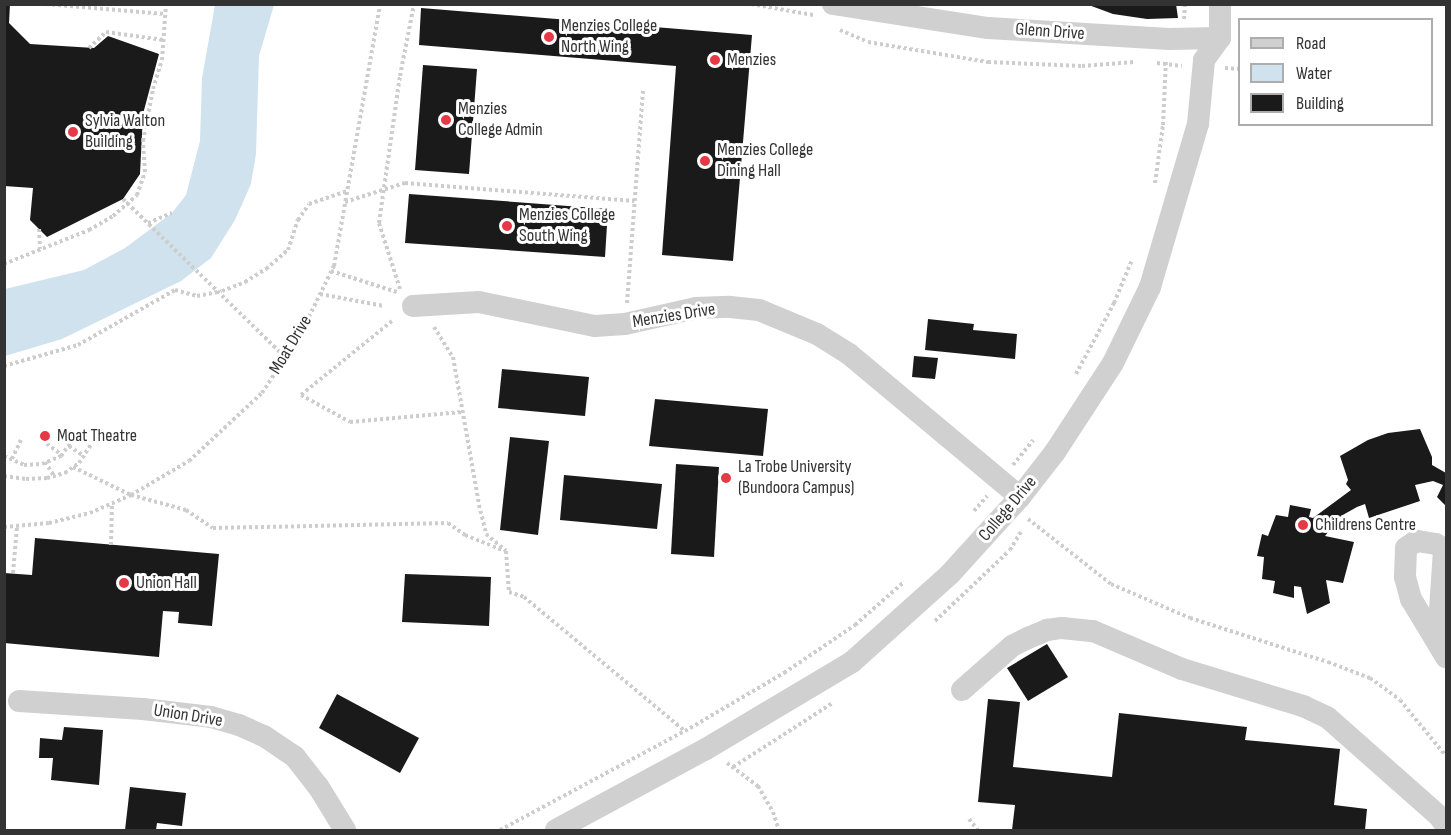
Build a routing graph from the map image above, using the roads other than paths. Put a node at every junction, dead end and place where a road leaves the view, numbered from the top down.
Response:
1 (833, 4) edge
2 (1220, 4) edge
3 (880, 8) edge
4 (1220, 38) junction
5 (412, 302) road end
6 (1020, 497) junction
7 (962, 690) dead end
8 (19, 701) dead end
9 (1437, 824) edge
10 (345, 831) edge
11 (556, 831) edge

1 - 3 street, Glenn Drive
2 - 4 street
3 - 4 street, Glenn Drive
4 - 6 street, College Drive
5 - 6 street, Menzies Drive
6 - 11 street, College Drive
7 - 9 street
8 - 10 street, Union Drive

